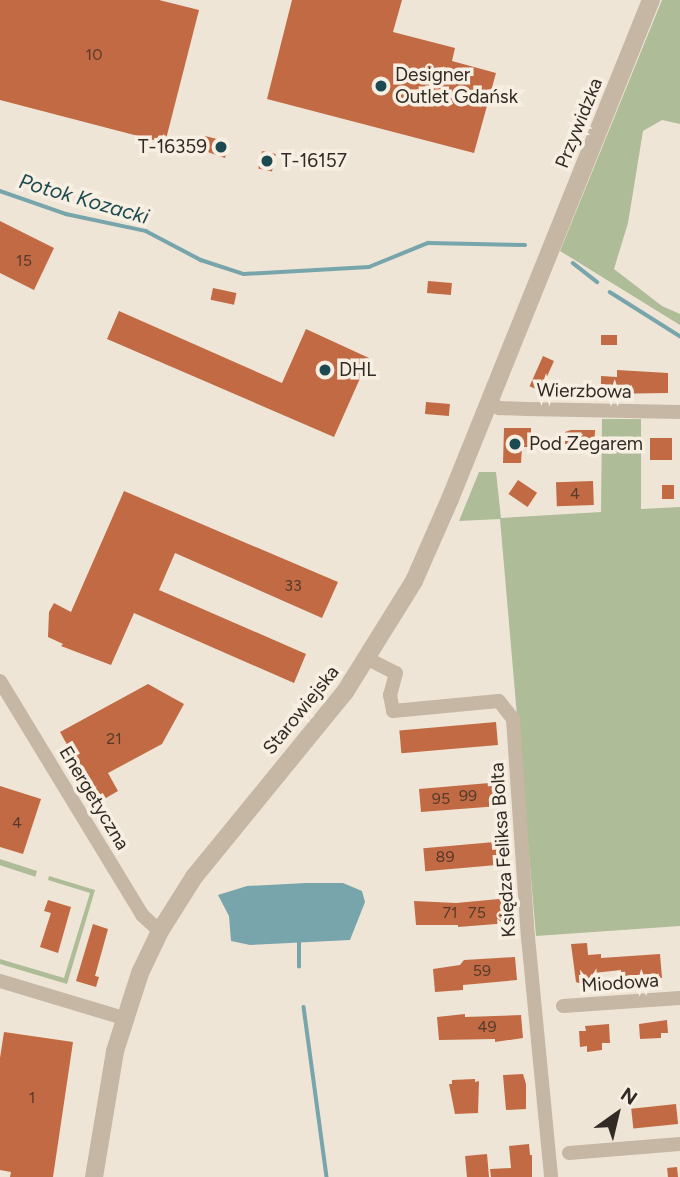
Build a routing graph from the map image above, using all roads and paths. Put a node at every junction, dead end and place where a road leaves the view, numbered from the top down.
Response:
1 (651, 0) edge
2 (544, 262) joint
3 (489, 402) junction
4 (680, 411) edge
5 (368, 659) junction
6 (0, 681) edge
7 (160, 931) junction
8 (0, 981) edge
9 (680, 998) edge
10 (563, 1006) dead end
11 (123, 1018) junction
12 (680, 1144) edge
13 (569, 1153) dead end
14 (94, 1177) edge
15 (551, 1177) edge

1 - 2 street, Przywidzka
2 - 3 street, Starowiejska
3 - 4 street, Wierzbowa
3 - 5 street, Starowiejska
5 - 7 street, Starowiejska
5 - 15 street, Księdza Feliksa Bolta
6 - 7 street, Energetyczna
7 - 11 street, Starowiejska
8 - 11 street
9 - 10 street, Miodowa
11 - 14 street, Starowiejska
12 - 13 street

